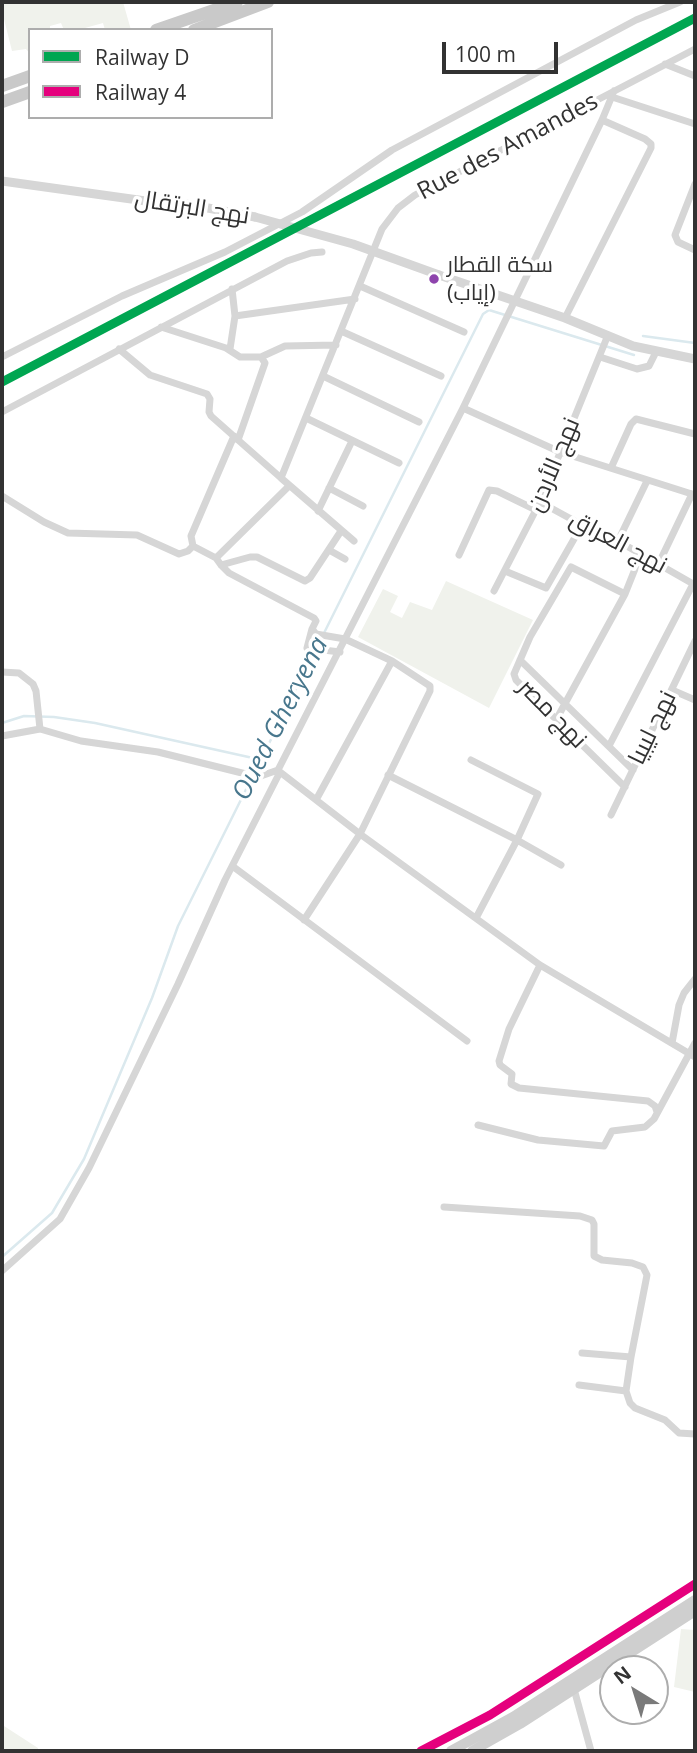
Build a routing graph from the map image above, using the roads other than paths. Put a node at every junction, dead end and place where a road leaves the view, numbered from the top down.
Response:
1 (237, 2) edge
2 (268, 2) edge
3 (680, 2) edge
4 (162, 28) edge
5 (199, 28) edge
6 (695, 49) edge
7 (665, 64) junction
8 (695, 76) edge
9 (28, 77) edge
10 (2, 86) edge
11 (28, 93) edge
12 (613, 94) junction
13 (2, 102) edge
14 (602, 120) junction
15 (695, 124) edge
16 (2, 181) edge
17 (695, 186) edge
18 (695, 250) edge
19 (322, 252) dead end
20 (360, 286) junction
21 (232, 289) junction
22 (355, 299) junction
23 (514, 302) junction
24 (235, 316) junction
25 (565, 318) junction
26 (161, 327) junction
27 (341, 331) junction
28 (464, 332) dead end
29 (608, 336) junction
30 (336, 345) junction
31 (119, 349) junction
32 (230, 349) junction
33 (656, 352) junction
34 (601, 353) junction
35 (2, 357) edge
36 (261, 357) junction
37 (695, 359) edge
38 (323, 376) junction
39 (441, 376) dead end
40 (463, 408) junction
41 (2, 412) edge
42 (306, 418) junction
43 (419, 422) dead end
44 (695, 435) edge
45 (236, 438) junction
46 (352, 441) junction
47 (560, 452) junction
48 (399, 463) dead end
49 (611, 468) junction
50 (281, 478) junction
51 (647, 481) junction
52 (289, 486) junction
53 (329, 488) junction
54 (694, 495) edge
55 (2, 496) edge
56 (540, 502) junction
57 (363, 506) dead end
58 (536, 510) junction
59 (318, 511) junction
60 (583, 525) junction
61 (341, 531) junction
62 (354, 541) dead end
63 (618, 541) junction
64 (193, 546) junction
65 (328, 550) junction
66 (641, 554) junction
67 (458, 555) dead end
68 (345, 559) dead end
69 (218, 562) junction
70 (659, 564) junction
71 (505, 571) junction
72 (694, 585) edge
73 (494, 591) dead end
74 (625, 594) junction
75 (314, 631) junction
76 (345, 639) junction
77 (695, 641) edge
78 (340, 652) junction
79 (520, 660) junction
80 (391, 661) junction
81 (2, 672) edge
82 (672, 690) junction
83 (695, 700) edge
84 (565, 704) junction
85 (556, 720) junction
86 (40, 729) junction
87 (2, 736) edge
88 (609, 746) junction
89 (471, 760) dead end
90 (633, 770) junction
91 (279, 771) junction
92 (388, 775) junction
93 (625, 787) junction
94 (316, 800) junction
95 (611, 815) dead end
96 (360, 834) junction
97 (517, 840) junction
98 (561, 865) dead end
99 (235, 869) dead end
100 (476, 918) junction
101 (304, 920) junction
102 (541, 965) junction
103 (695, 979) edge
104 (467, 1041) dead end
105 (672, 1043) junction
106 (695, 1043) edge
107 (692, 1055) edge
108 (657, 1112) junction
109 (478, 1125) dead end
110 (444, 1207) dead end
111 (2, 1271) edge
112 (582, 1353) dead end
113 (631, 1357) junction
114 (579, 1385) dead end
115 (626, 1391) junction
116 (695, 1434) edge
117 (695, 1600) edge
118 (695, 1611) edge
119 (574, 1689) junction
120 (451, 1751) edge
121 (472, 1751) edge
122 (591, 1751) edge

1 - 4 main road
2 - 5 main road
3 - 35 street
6 - 7 street, Rue des Amandes
7 - 8 street
7 - 12 street, Rue des Amandes
9 - 10 main road
11 - 13 main road
12 - 14 street
12 - 15 street
12 - 20 street, Rue des Amandes
14 - 23 street
14 - 25 street
16 - 23 street, نهج البرتقال, bridge
17 - 18 street
19 - 21 street
20 - 22 street, Rue des Amandes
20 - 28 street
21 - 24 street
21 - 26 street
22 - 24 street
22 - 27 street, Rue des Amandes
23 - 25 street, نهج البرتقال
23 - 40 street
24 - 32 street
25 - 29 street, نهج البرتقال
26 - 31 street
26 - 32 street
27 - 30 street, Rue des Amandes
27 - 39 street
29 - 33 street, نهج البرتقال
29 - 34 street, نهج الأردن
30 - 36 street
30 - 38 street, Rue des Amandes
31 - 41 street
31 - 45 street
32 - 36 street
33 - 34 street
33 - 37 street, نهج البرتقال
34 - 47 street, نهج الأردن
36 - 45 street
38 - 42 street, Rue des Amandes
38 - 43 street
40 - 47 street
40 - 76 street
42 - 46 street
42 - 50 street, Rue des Amandes
44 - 49 street
45 - 50 street
45 - 64 street
46 - 48 street
46 - 53 street
47 - 49 street
47 - 56 street, نهج الأردن
49 - 51 street
50 - 52 street
51 - 54 street
51 - 63 street
52 - 59 street
52 - 69 street
53 - 57 street
53 - 59 street
54 - 70 street
55 - 64 street
56 - 58 street, نهج الأردن
56 - 60 street, نهج العراق
58 - 67 street
58 - 71 street, نهج الأردن
59 - 61 street
60 - 63 street, نهج العراق
60 - 71 street
61 - 62 street
61 - 65 street
63 - 66 street, نهج العراق
64 - 69 street
65 - 68 street
65 - 69 street
66 - 70 street, نهج العراق
66 - 74 street
69 - 75 street
70 - 72 street, نهج العراق
71 - 73 street, نهج الأردن
72 - 88 street
74 - 79 street
74 - 84 street
75 - 76 street
75 - 78 street
76 - 78 street
76 - 80 street
77 - 82 street, نهج ليبيا
78 - 91 street
79 - 84 street, نهج مصر
79 - 85 street, نهج مصر
80 - 92 street
80 - 94 street
81 - 86 street
82 - 83 street
82 - 90 street, نهج ليبيا
84 - 85 street
84 - 88 street, نهج مصر
85 - 93 street, نهج مصر
86 - 87 street
86 - 91 street
88 - 90 street, نهج مصر
89 - 97 street
90 - 93 street, نهج ليبيا
91 - 94 street
91 - 111 street
92 - 96 street
92 - 97 street
93 - 95 street, نهج ليبيا
94 - 96 street
96 - 100 street
96 - 101 street
97 - 98 street
97 - 100 street
99 - 101 street
100 - 102 street
101 - 104 street
102 - 105 street
102 - 108 street
103 - 105 street
105 - 107 street
106 - 107 street
107 - 108 street
108 - 109 street
110 - 113 street
112 - 113 street
113 - 115 street
114 - 115 street
115 - 116 street
117 - 120 main road
118 - 119 main road
119 - 121 main road
119 - 122 street

